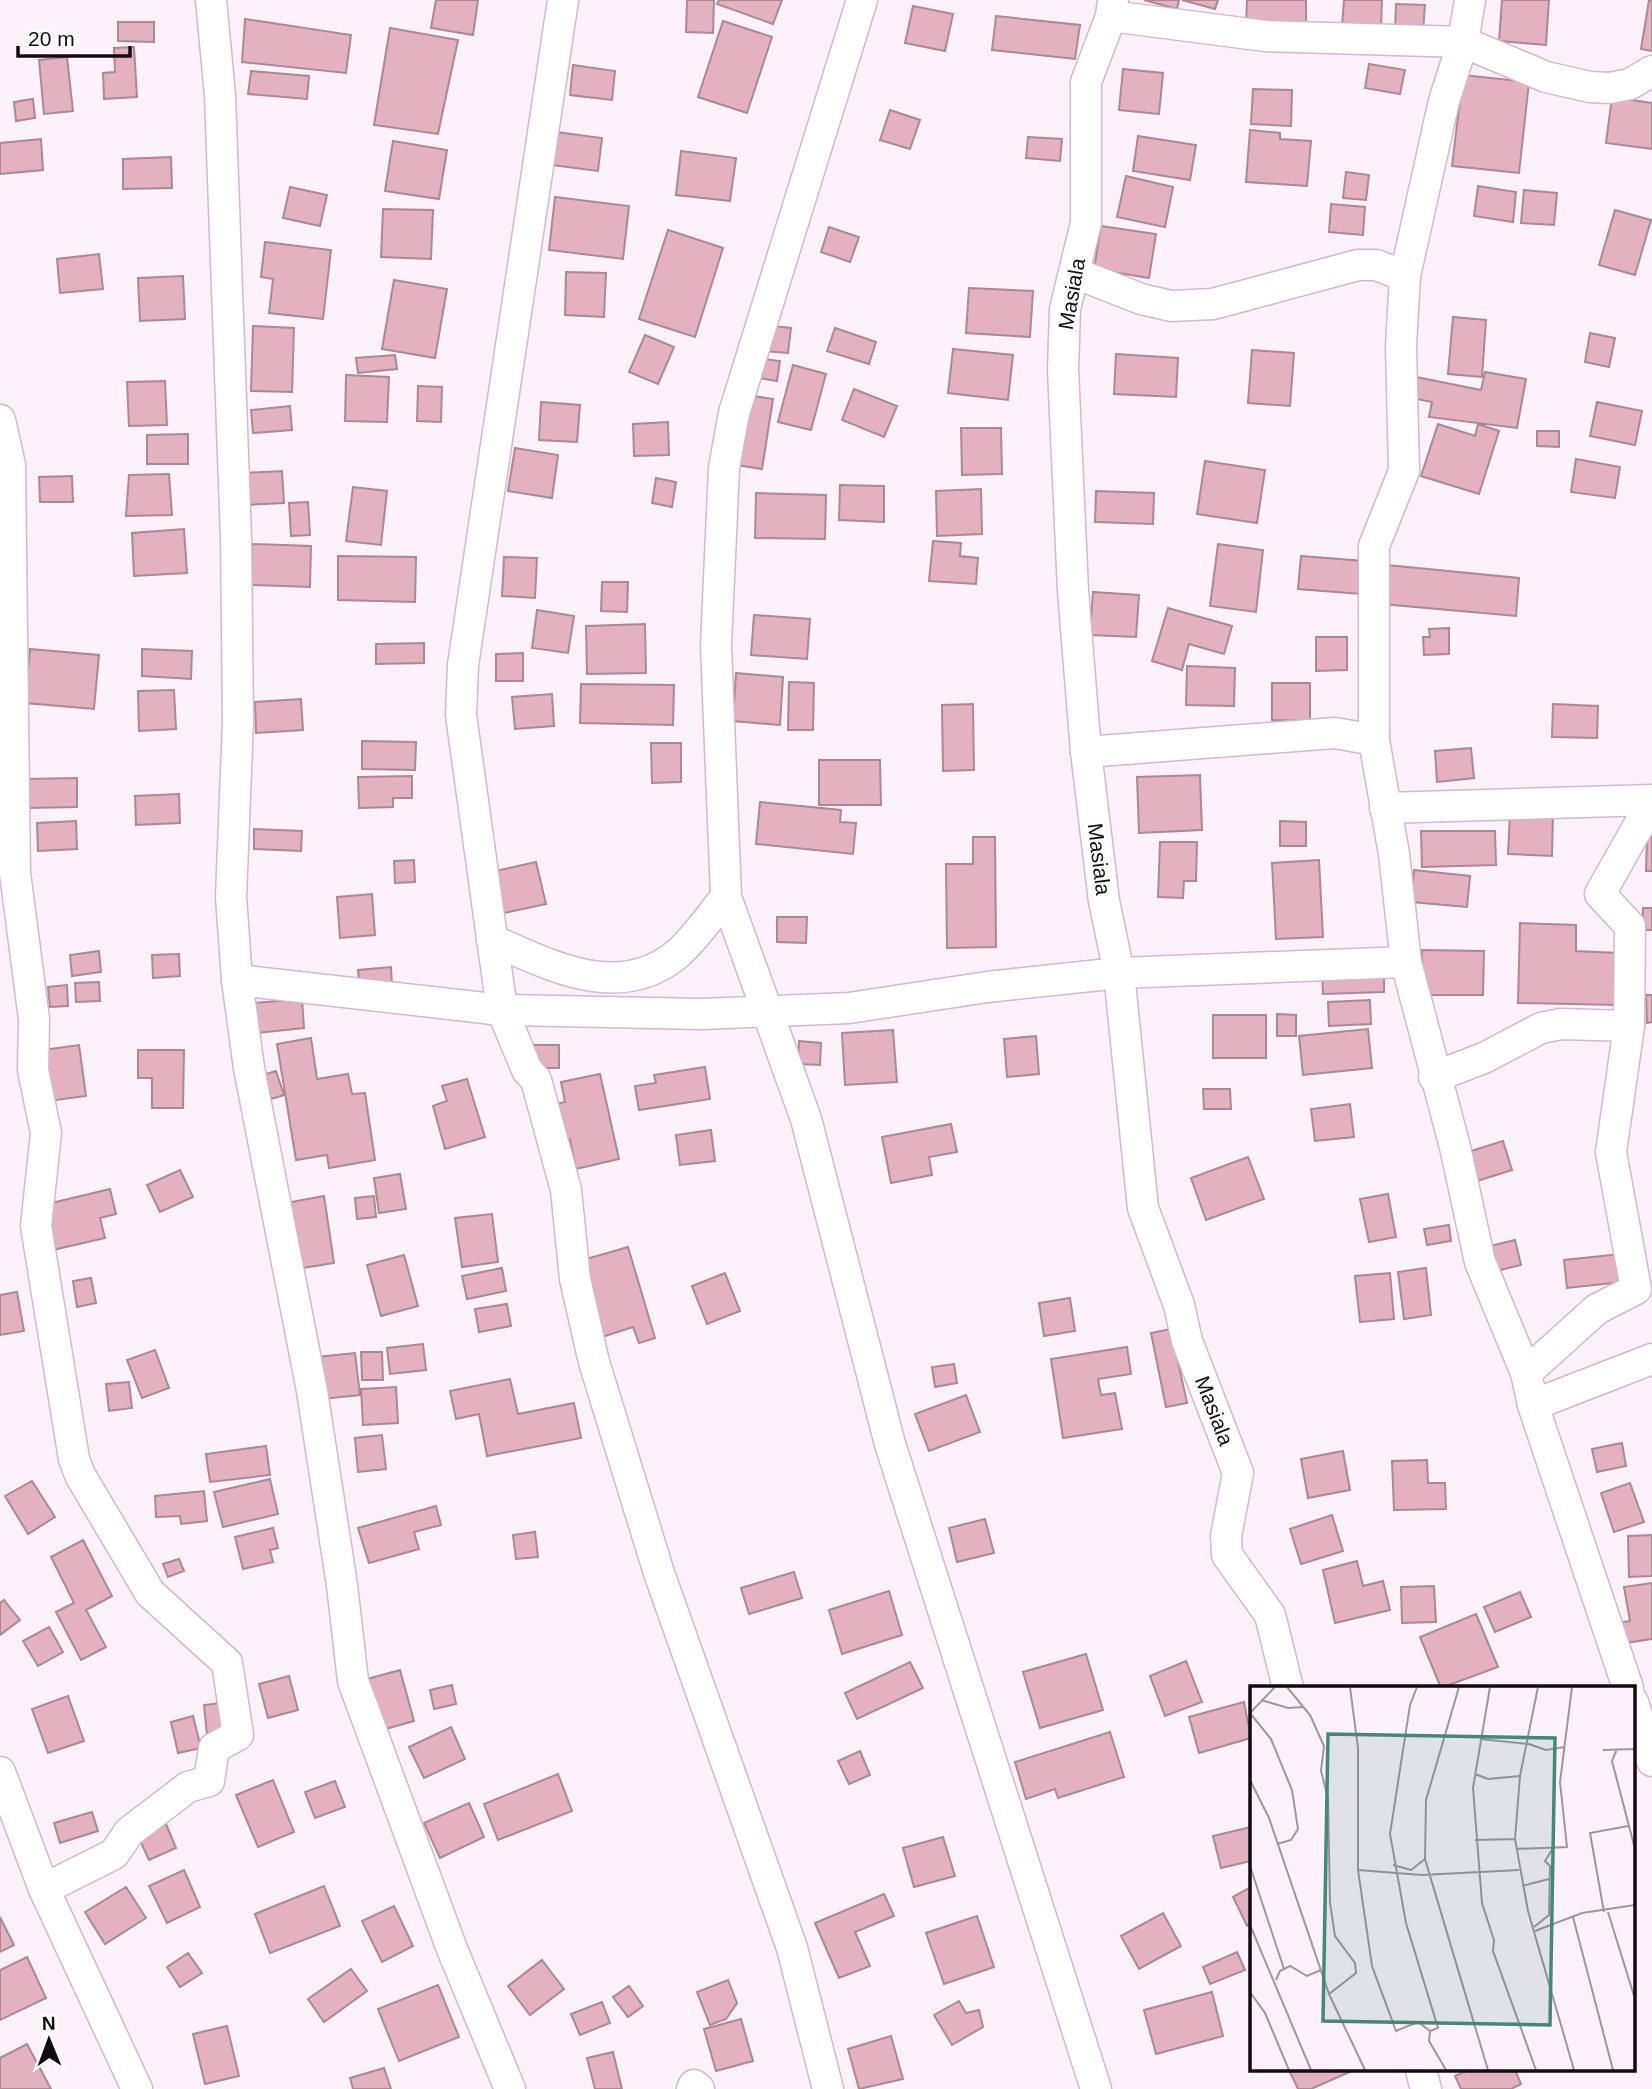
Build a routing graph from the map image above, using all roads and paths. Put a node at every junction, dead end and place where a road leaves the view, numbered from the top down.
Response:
1 (211, 0) edge
2 (563, 0) edge
3 (862, 0) edge
4 (1470, 0) edge
5 (1112, 8) edge
6 (1463, 42) junction
7 (1652, 71) edge
8 (1075, 273) junction
9 (1405, 276) junction
10 (0, 420) edge
11 (1374, 740) junction
12 (1086, 752) junction
13 (1652, 801) edge
14 (1385, 808) junction
15 (726, 897) junction
16 (492, 940) junction
17 (1406, 962) junction
18 (1119, 973) junction
19 (237, 980) junction
20 (502, 1010) junction
21 (770, 1013) junction
22 (1629, 1026) junction
23 (1434, 1077) junction
24 (1652, 1359) edge
25 (1526, 1373) junction
26 (1533, 1405) junction
27 (1288, 1686) edge
28 (1627, 1686) edge
29 (1634, 1705) edge
30 (1652, 1761) edge
31 (0, 1772) edge
32 (44, 1889) junction
33 (1422, 2072) edge
34 (137, 2089) edge
35 (510, 2089) edge
36 (692, 2089) edge
37 (699, 2089) edge
38 (828, 2089) edge
39 (1096, 2089) edge
40 (1426, 2089) edge

1 - 19 street
2 - 16 street
3 - 15 street
4 - 6 street
5 - 6 street
5 - 8 street, Masiala
6 - 7 street
6 - 9 street
8 - 9 street
8 - 12 street, Masiala
9 - 11 street
10 - 32 street
11 - 12 street
11 - 14 street
12 - 18 street, Masiala
13 - 14 street
13 - 22 street
14 - 17 street
15 - 16 street
15 - 21 street
16 - 20 street
17 - 18 street
17 - 23 street
18 - 21 street
18 - 27 street, Masiala
19 - 20 street
19 - 35 street
20 - 21 street
20 - 38 street
21 - 39 street
22 - 23 street
22 - 25 street
23 - 25 street
24 - 26 street
25 - 26 street
26 - 28 street
29 - 30 street
31 - 32 street
32 - 34 street
33 - 40 street
36 - 37 street

